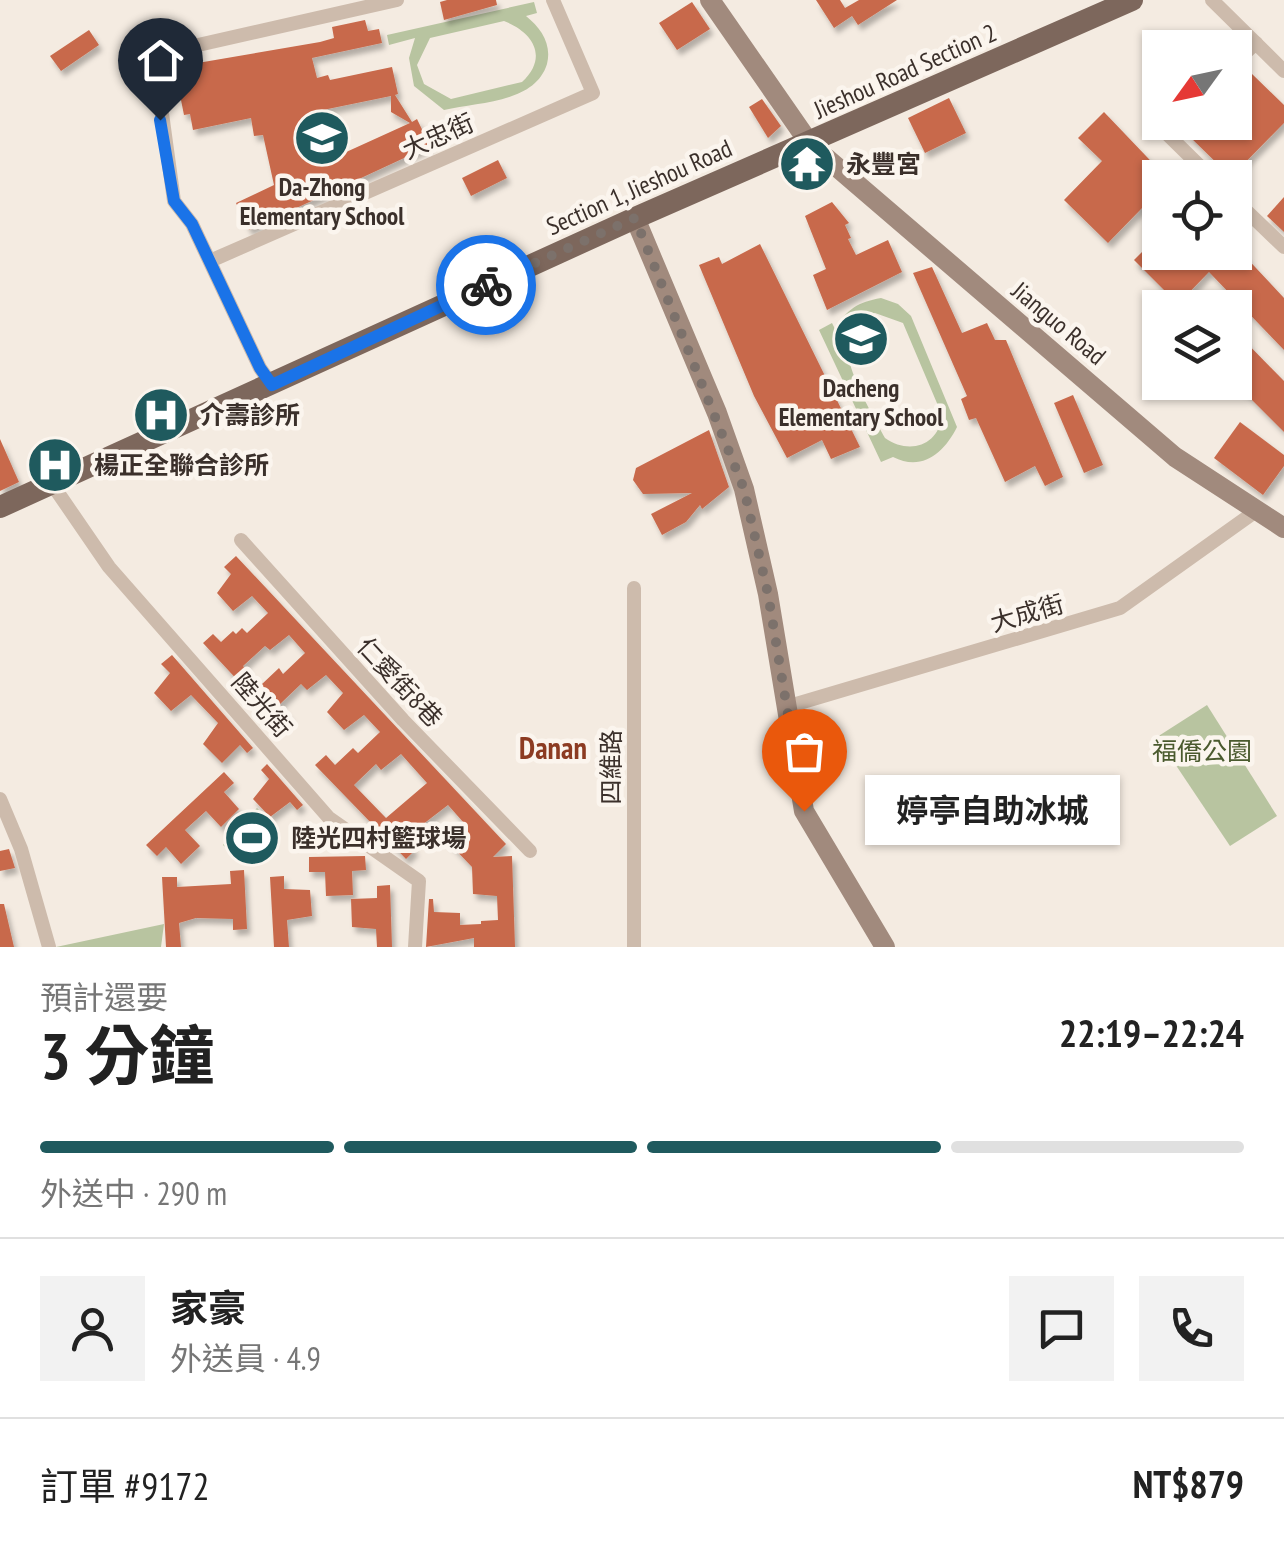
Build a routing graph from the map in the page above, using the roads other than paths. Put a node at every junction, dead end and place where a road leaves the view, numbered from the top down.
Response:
1 (397, 0) edge
2 (553, 0) edge
3 (710, 0) edge
4 (1132, 0) edge
5 (1212, 0) edge
6 (1256, 43) junction
7 (1252, 47) edge
8 (1284, 71) edge
9 (1179, 140) edge
10 (810, 144) junction
11 (1196, 160) edge
12 (1252, 216) edge
13 (635, 218) junction
14 (1284, 247) edge
15 (210, 261) junction
16 (272, 385) junction
17 (52, 484) junction
18 (0, 507) edge
19 (1256, 511) junction
20 (1284, 528) edge
21 (241, 540) dead end
22 (634, 588) dead end
23 (786, 707) junction
24 (0, 799) edge
25 (530, 851) dead end
26 (49, 947) edge
27 (415, 947) edge
28 (634, 947) edge
29 (885, 947) edge

1 - 15 street
2 - 15 street, 大忠街
3 - 10 street, Jianguo Road
4 - 10 main road, Jieshou Road Section 2
5 - 6 street
6 - 7 street
6 - 8 street
9 - 11 street
10 - 13 main road, Section 1, Jieshou Road
10 - 19 street, Jianguo Road
12 - 14 street
13 - 16 main road, Section 1, Jieshou Road
13 - 23 street
15 - 16 street
16 - 17 main road, Section 1, Jieshou Road
17 - 18 main road, Section 1, Jieshou Road
17 - 27 street, 陸光街
19 - 20 street, Jianguo Road
19 - 23 street, 大成街
21 - 25 street, 仁愛街8巷
22 - 28 street, 四維路
23 - 29 street
24 - 26 street

